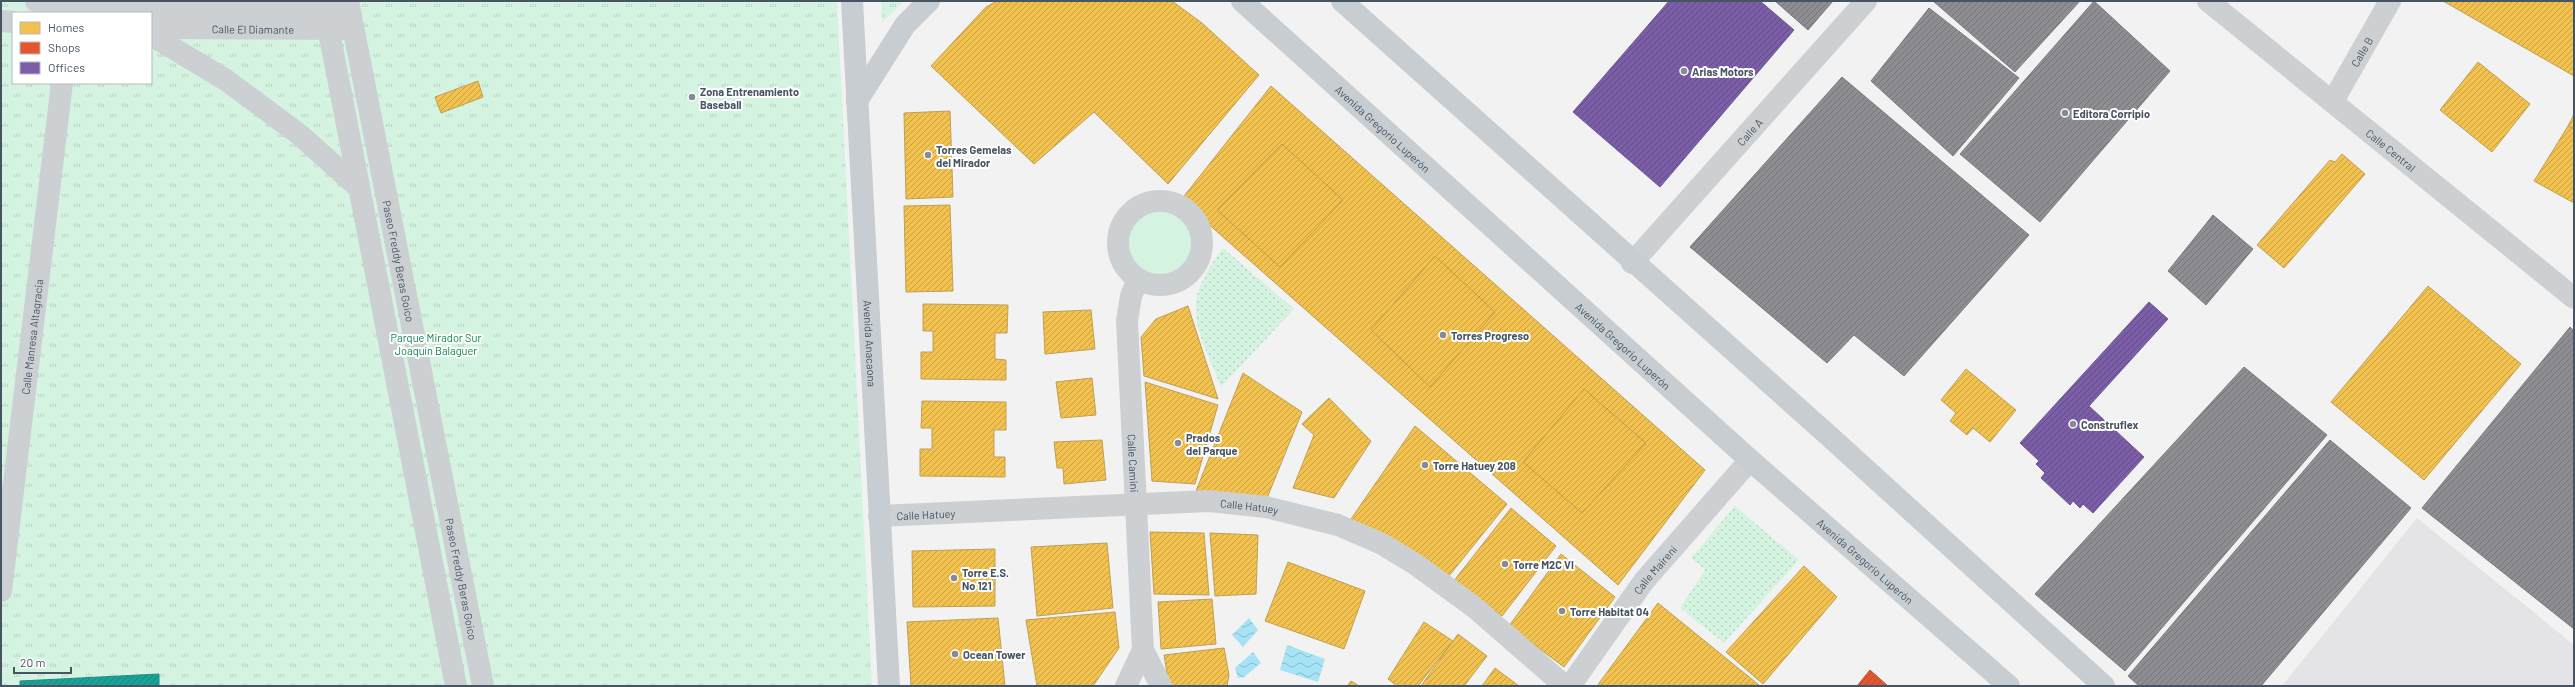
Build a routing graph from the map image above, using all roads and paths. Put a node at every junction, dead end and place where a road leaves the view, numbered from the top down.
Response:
1 (36, 1) edge
2 (852, 1) edge
3 (929, 1) edge
4 (1242, 1) edge
5 (1342, 1) edge
6 (1866, 1) edge
7 (2208, 1) edge
8 (2390, 1) edge
9 (111, 4) edge
10 (324, 5) edge
11 (72, 8) edge
12 (351, 13) edge
13 (1, 21) edge
14 (12, 22) edge
15 (152, 28) edge
16 (329, 29) junction
17 (152, 35) edge
18 (62, 84) edge
19 (2333, 101) junction
20 (857, 102) junction
21 (358, 188) junction
22 (1632, 263) junction
23 (1138, 279) dead end
24 (2574, 298) edge
25 (1750, 460) junction
26 (1134, 503) junction
27 (879, 516) junction
28 (1, 591) edge
29 (1143, 650) junction
30 (456, 686) edge
31 (483, 686) edge
32 (889, 686) edge
33 (1126, 686) edge
34 (1160, 686) edge
35 (1565, 686) edge
36 (1570, 686) edge
37 (2009, 686) edge
38 (2104, 686) edge

1 - 11 street, Calle El Diamante
2 - 20 main road, Avenida Anacaona
3 - 20 main road
4 - 25 main road, Avenida Gregorio Luperón
5 - 22 main road
6 - 22 street, Calle A
7 - 19 street, Calle Central
8 - 19 street, Calle B
9 - 10 street, Calle El Diamante
9 - 11 street, Calle El Diamante
10 - 12 street, Calle El Diamante
10 - 16 street
12 - 16 street, Calle El Diamante
12 - 31 street, Paseo Freddy Beras Goico
13 - 14 street
15 - 16 street, Calle El Diamante
16 - 21 street
17 - 21 street
18 - 28 street, Calle Manresa Altagracia
19 - 24 street, Calle Central
20 - 27 main road, Avenida Anacaona
21 - 30 street
22 - 38 main road
23 - 26 street, Calle Camini
25 - 36 street, Calle Mairení
25 - 37 main road, Avenida Gregorio Luperón
26 - 27 street, Calle Hatuey
26 - 29 street, Calle Camini
26 - 35 street, Calle Hatuey
27 - 32 main road, Avenida Anacaona
29 - 33 street, Calle Camini
29 - 34 street, Calle Camini

